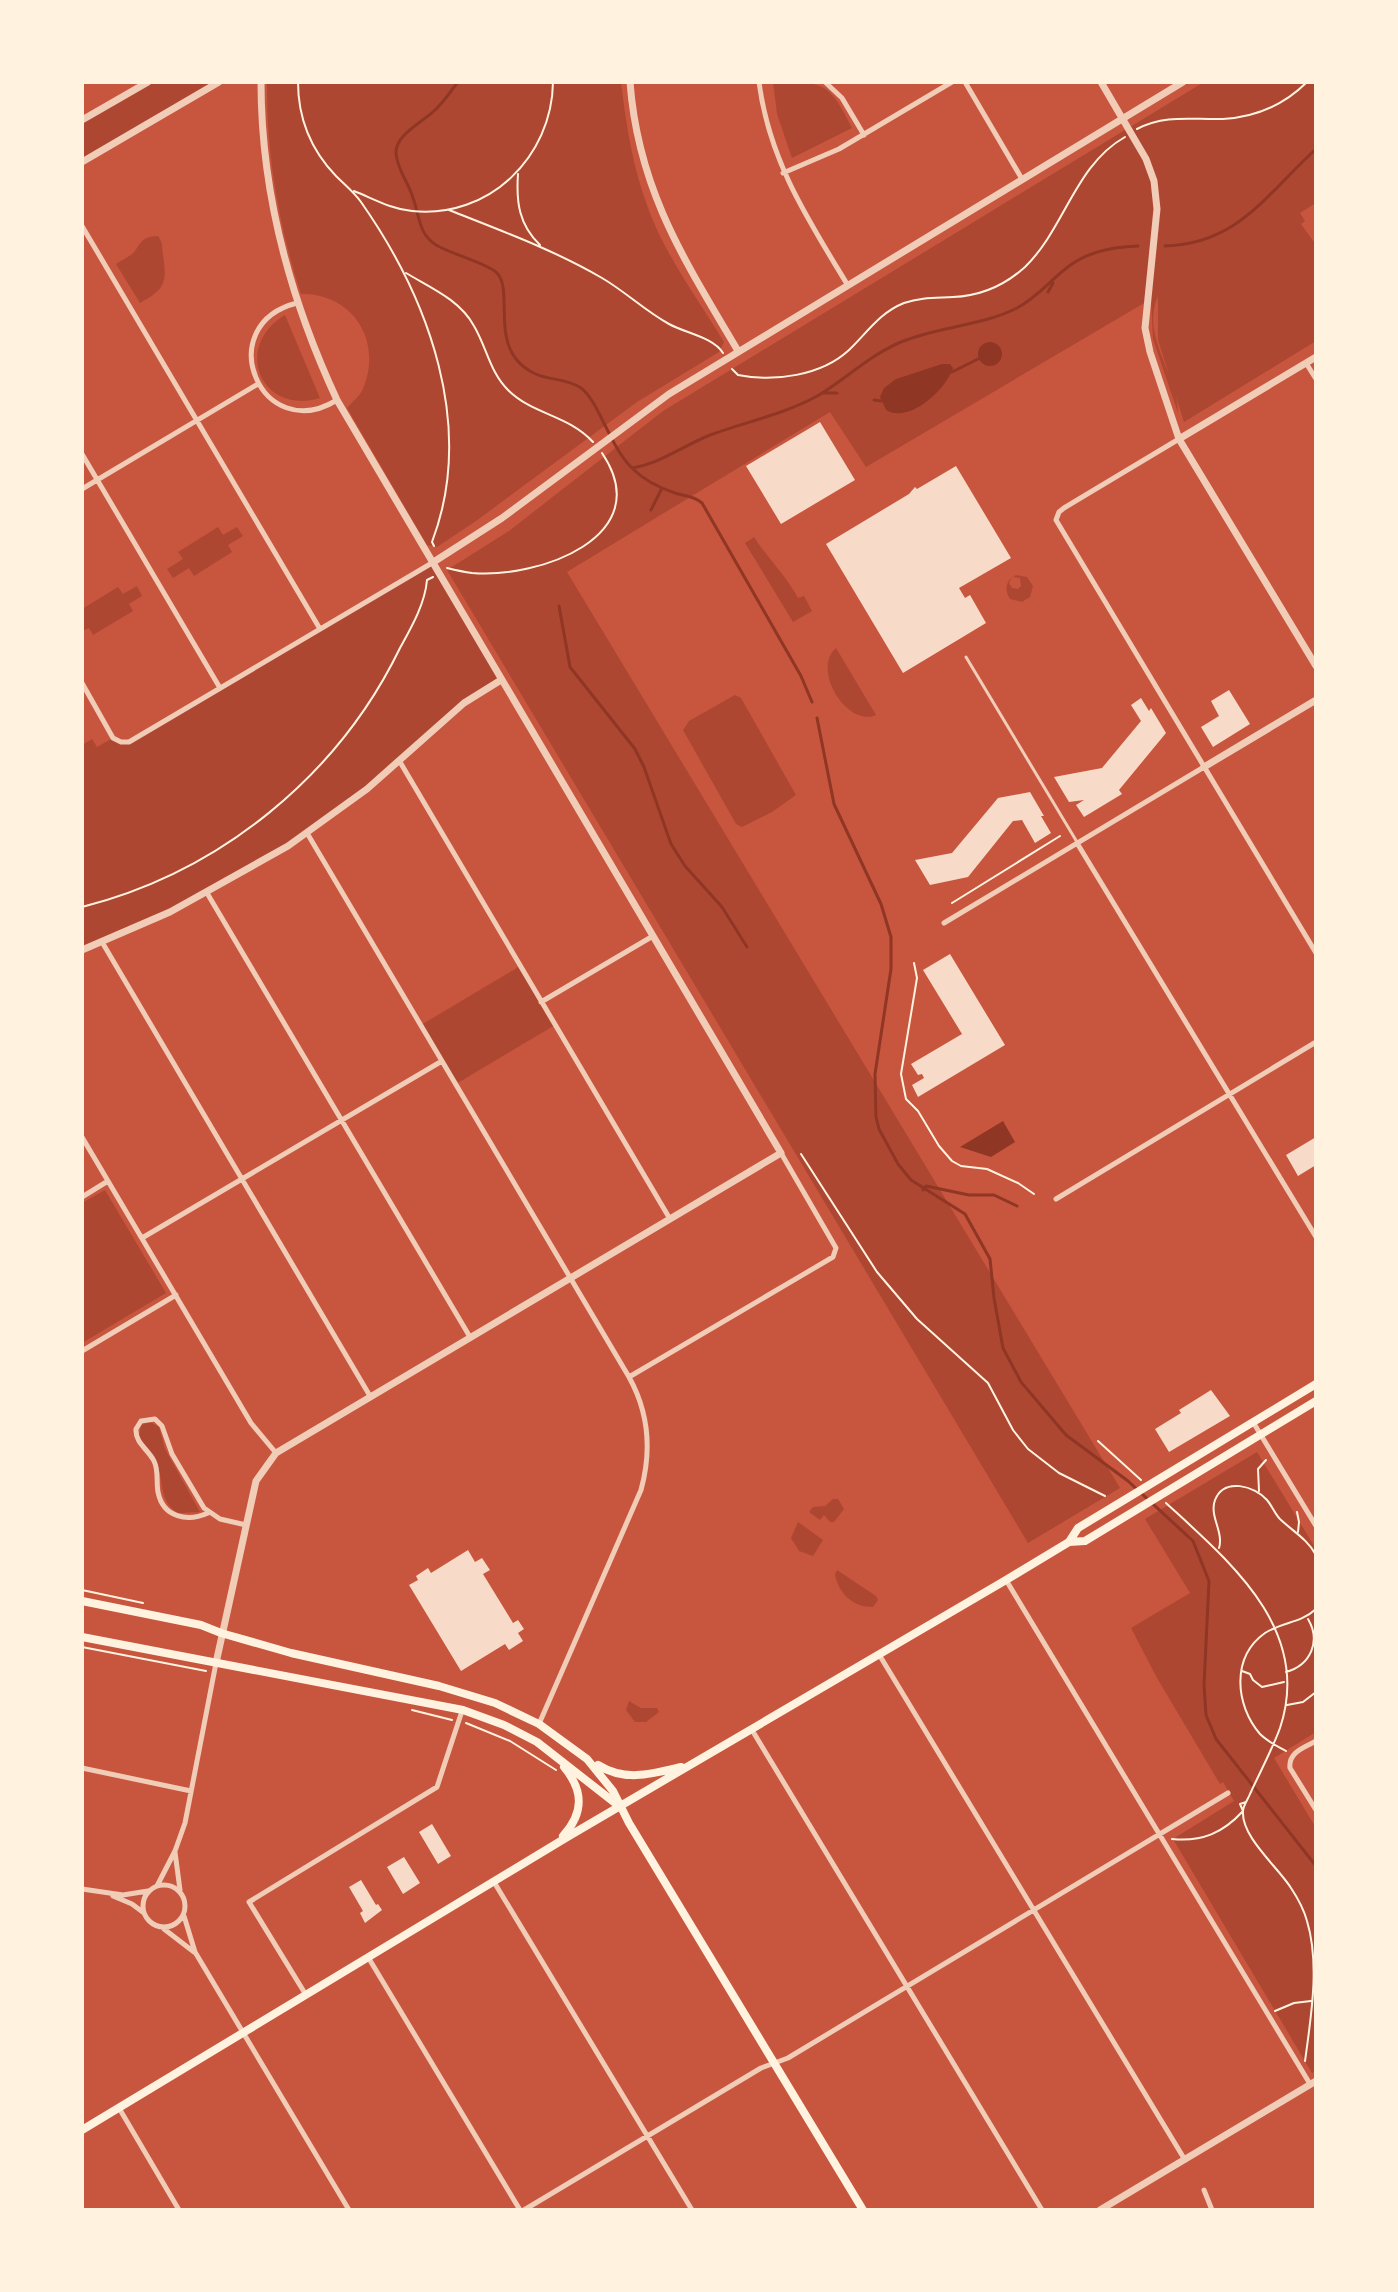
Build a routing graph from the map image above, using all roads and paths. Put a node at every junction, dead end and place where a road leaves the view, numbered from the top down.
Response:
1 (148, 82) edge
2 (219, 82) edge
3 (261, 82) edge
4 (298, 82) edge
5 (553, 82) edge
6 (630, 82) edge
7 (759, 82) edge
8 (825, 82) edge
9 (952, 82) edge
10 (965, 82) edge
11 (1101, 82) edge
12 (1183, 82) edge
13 (1307, 82) edge
14 (1122, 118) junction
15 (82, 120) edge
16 (1137, 129) dead end
17 (864, 135) junction
18 (1122, 138) dead end
19 (82, 162) edge
20 (518, 173) junction
21 (783, 173) junction
22 (1022, 179) junction
23 (353, 191) junction
24 (449, 210) junction
25 (82, 226) edge
26 (541, 246) junction
27 (405, 272) junction
28 (847, 284) junction
29 (297, 303) junction
30 (719, 347) dead end
31 (738, 351) junction
32 (1316, 357) edge
33 (1306, 363) junction
34 (732, 369) dead end
35 (1316, 379) edge
36 (258, 384) junction
37 (337, 400) junction
38 (197, 421) junction
39 (1179, 439) junction
40 (82, 454) edge
41 (97, 480) junction
42 (82, 489) edge
43 (434, 546) dead end
44 (432, 563) junction
45 (447, 568) dead end
46 (429, 579) dead end
47 (320, 629) junction
48 (966, 657) dead end
49 (1316, 666) edge
50 (501, 680) junction
51 (82, 683) edge
52 (220, 688) junction
53 (1316, 700) edge
54 (400, 762) junction
55 (1204, 767) junction
56 (307, 833) junction
57 (1060, 836) dead end
58 (1077, 843) junction
59 (207, 893) junction
60 (952, 903) dead end
61 (82, 907) edge
62 (944, 923) dead end
63 (653, 936) junction
64 (102, 942) junction
65 (82, 950) edge
66 (1316, 953) edge
67 (914, 963) dead end
68 (541, 1002) junction
69 (1316, 1042) edge
70 (442, 1061) junction
71 (1230, 1094) junction
72 (341, 1120) junction
73 (82, 1137) edge
74 (781, 1153) junction
75 (801, 1154) dead end
76 (242, 1179) junction
77 (108, 1181) junction
78 (1034, 1194) dead end
79 (82, 1197) edge
80 (1056, 1199) dead end
81 (670, 1219) junction
82 (1316, 1237) edge
83 (142, 1238) junction
84 (570, 1277) junction
85 (176, 1295) junction
86 (470, 1337) junction
87 (82, 1351) edge
88 (629, 1377) junction
89 (1316, 1384) edge
90 (370, 1396) junction
91 (1316, 1401) edge
92 (1253, 1422) junction
93 (1261, 1435) junction
94 (1098, 1441) dead end
95 (276, 1453) junction
96 (1266, 1460) dead end
97 (1148, 1483) junction
98 (1259, 1494) junction
99 (1105, 1496) dead end
100 (1164, 1498) junction
101 (1297, 1512) dead end
102 (208, 1513) junction
103 (246, 1525) junction
104 (1316, 1526) edge
105 (1298, 1533) junction
106 (1069, 1542) junction
107 (1218, 1551) junction
108 (1316, 1555) edge
109 (1006, 1580) junction
110 (82, 1601) edge
111 (1316, 1609) edge
112 (1307, 1617) junction
113 (1276, 1628) junction
114 (221, 1633) junction
115 (82, 1637) edge
116 (82, 1647) edge
117 (880, 1656) junction
118 (216, 1663) junction
119 (208, 1671) dead end
120 (1241, 1671) junction
121 (1285, 1672) junction
122 (1285, 1682) junction
123 (1316, 1692) edge
124 (1286, 1705) junction
125 (463, 1710) junction
126 (539, 1724) junction
127 (470, 1725) dead end
128 (752, 1730) junction
129 (1316, 1741) edge
130 (1273, 1745) junction
131 (551, 1751) junction
132 (1290, 1758) junction
133 (587, 1759) junction
134 (689, 1766) junction
135 (82, 1768) edge
136 (563, 1776) dead end
137 (191, 1791) junction
138 (1228, 1793) dead end
139 (619, 1807) junction
140 (1316, 1810) edge
141 (1243, 1811) junction
142 (1159, 1836) junction
143 (1172, 1839) dead end
144 (555, 1845) junction
145 (175, 1851) junction
146 (494, 1881) junction
147 (157, 1886) junction
148 (82, 1889) edge
149 (150, 1890) junction
150 (181, 1892) junction
151 (108, 1894) junction
152 (1033, 1910) junction
153 (144, 1913) junction
154 (184, 1916) junction
155 (163, 1928) junction
156 (195, 1952) junction
157 (368, 1957) junction
158 (907, 1986) junction
159 (306, 1995) junction
160 (1312, 2001) junction
161 (1268, 2015) junction
162 (243, 2033) junction
163 (775, 2063) junction
164 (1304, 2074) junction
165 (1313, 2082) edge
166 (119, 2108) junction
167 (82, 2130) edge
168 (647, 2136) junction
169 (1185, 2160) junction
170 (1204, 2190) dead end
171 (179, 2210) edge
172 (349, 2210) edge
173 (522, 2210) edge
174 (692, 2210) edge
175 (863, 2210) edge
176 (1042, 2210) edge
177 (1100, 2210) edge
178 (1212, 2210) edge

1 - 15 street
2 - 19 street
3 - 29 street
4 - 23 path
5 - 20 path
6 - 31 street
7 - 21 street
8 - 17 street
9 - 17 street
10 - 22 street
11 - 14 street
12 - 14 street
13 - 16 path
14 - 22 street
14 - 39 street
17 - 21 street
18 - 34 path
20 - 24 path
20 - 26 path
21 - 28 street
22 - 28 street
23 - 24 path
23 - 27 path
24 - 26 path
25 - 38 street
26 - 30 path
27 - 43 path
27 - 45 path
28 - 31 street
29 - 36 street
29 - 37 street
31 - 44 street
32 - 33 street
33 - 35 street
33 - 39 street
36 - 37 street
36 - 38 street
37 - 44 street
38 - 41 street
38 - 47 street
39 - 49 street
39 - 55 street
40 - 41 street
41 - 42 street
41 - 52 street
44 - 47 street
44 - 50 street
46 - 61 path
47 - 52 street
48 - 58 lane
50 - 54 street
50 - 63 street
51 - 52 street
53 - 55 street
54 - 56 street
54 - 68 street
55 - 58 street
55 - 66 street
56 - 59 street
56 - 70 street
57 - 60 path
58 - 62 street
58 - 71 street
59 - 64 street
59 - 72 street
63 - 68 street
63 - 74 street
64 - 65 street
64 - 76 street
67 - 78 path
68 - 81 street
69 - 71 street
70 - 72 street
70 - 84 street
71 - 80 street
71 - 82 street
72 - 76 street
72 - 86 street
73 - 77 street
74 - 81 street
74 - 88 street
75 - 99 path
76 - 83 street
76 - 90 street
77 - 79 street
77 - 83 street
81 - 84 street
83 - 85 street
84 - 86 street
84 - 88 street
85 - 87 street
85 - 95 street
86 - 90 street
88 - 126 street
89 - 92 main road
90 - 95 street
91 - 93 main road
92 - 93 street
92 - 97 main road
93 - 100 main road
93 - 104 street
94 - 97 path
95 - 103 street
96 - 98 path
97 - 106 main road
98 - 105 path
98 - 107 path
100 - 106 main road
100 - 107 path
101 - 105 path
102 - 102 street
102 - 103 street
103 - 114 street
105 - 108 path
106 - 109 main road
107 - 113 path
109 - 117 main road
109 - 142 street
110 - 114 main road
111 - 112 path
112 - 113 path
112 - 121 path
113 - 120 path
113 - 121 path
114 - 118 street
114 - 126 main road
115 - 118 main road
116 - 119 path
117 - 128 main road
117 - 152 street
118 - 125 main road
118 - 137 street
120 - 122 path
120 - 130 path
121 - 122 path
122 - 124 path
123 - 124 path
124 - 130 path
125 - 131 main road
125 - 159 street
126 - 133 main road
127 - 136 path
128 - 134 main road
128 - 158 street
129 - 132 street
130 - 132 path
130 - 141 path
131 - 139 main road
131 - 144 main road
132 - 140 street
133 - 134 main road
133 - 139 main road
134 - 139 main road
135 - 137 street
137 - 145 street
138 - 142 street
139 - 144 main road
139 - 163 main road
141 - 143 path
141 - 160 path
142 - 152 street
142 - 161 street
144 - 146 main road
145 - 147 street
145 - 150 street
146 - 157 main road
146 - 168 street
147 - 149 street
147 - 150 street
148 - 151 street
149 - 151 street
149 - 153 street
150 - 154 street
151 - 153 street
152 - 158 street
152 - 169 street
153 - 155 street
154 - 155 street
154 - 156 street
155 - 156 street
156 - 162 street
157 - 159 main road
157 - 173 street
158 - 163 street
158 - 176 street
159 - 162 main road
160 - 161 path
160 - 164 path
161 - 164 street
162 - 166 main road
162 - 172 street
163 - 168 street
163 - 175 main road
164 - 165 street
165 - 169 street
166 - 167 main road
166 - 171 street
168 - 173 street
168 - 174 street
169 - 177 street
170 - 178 street

